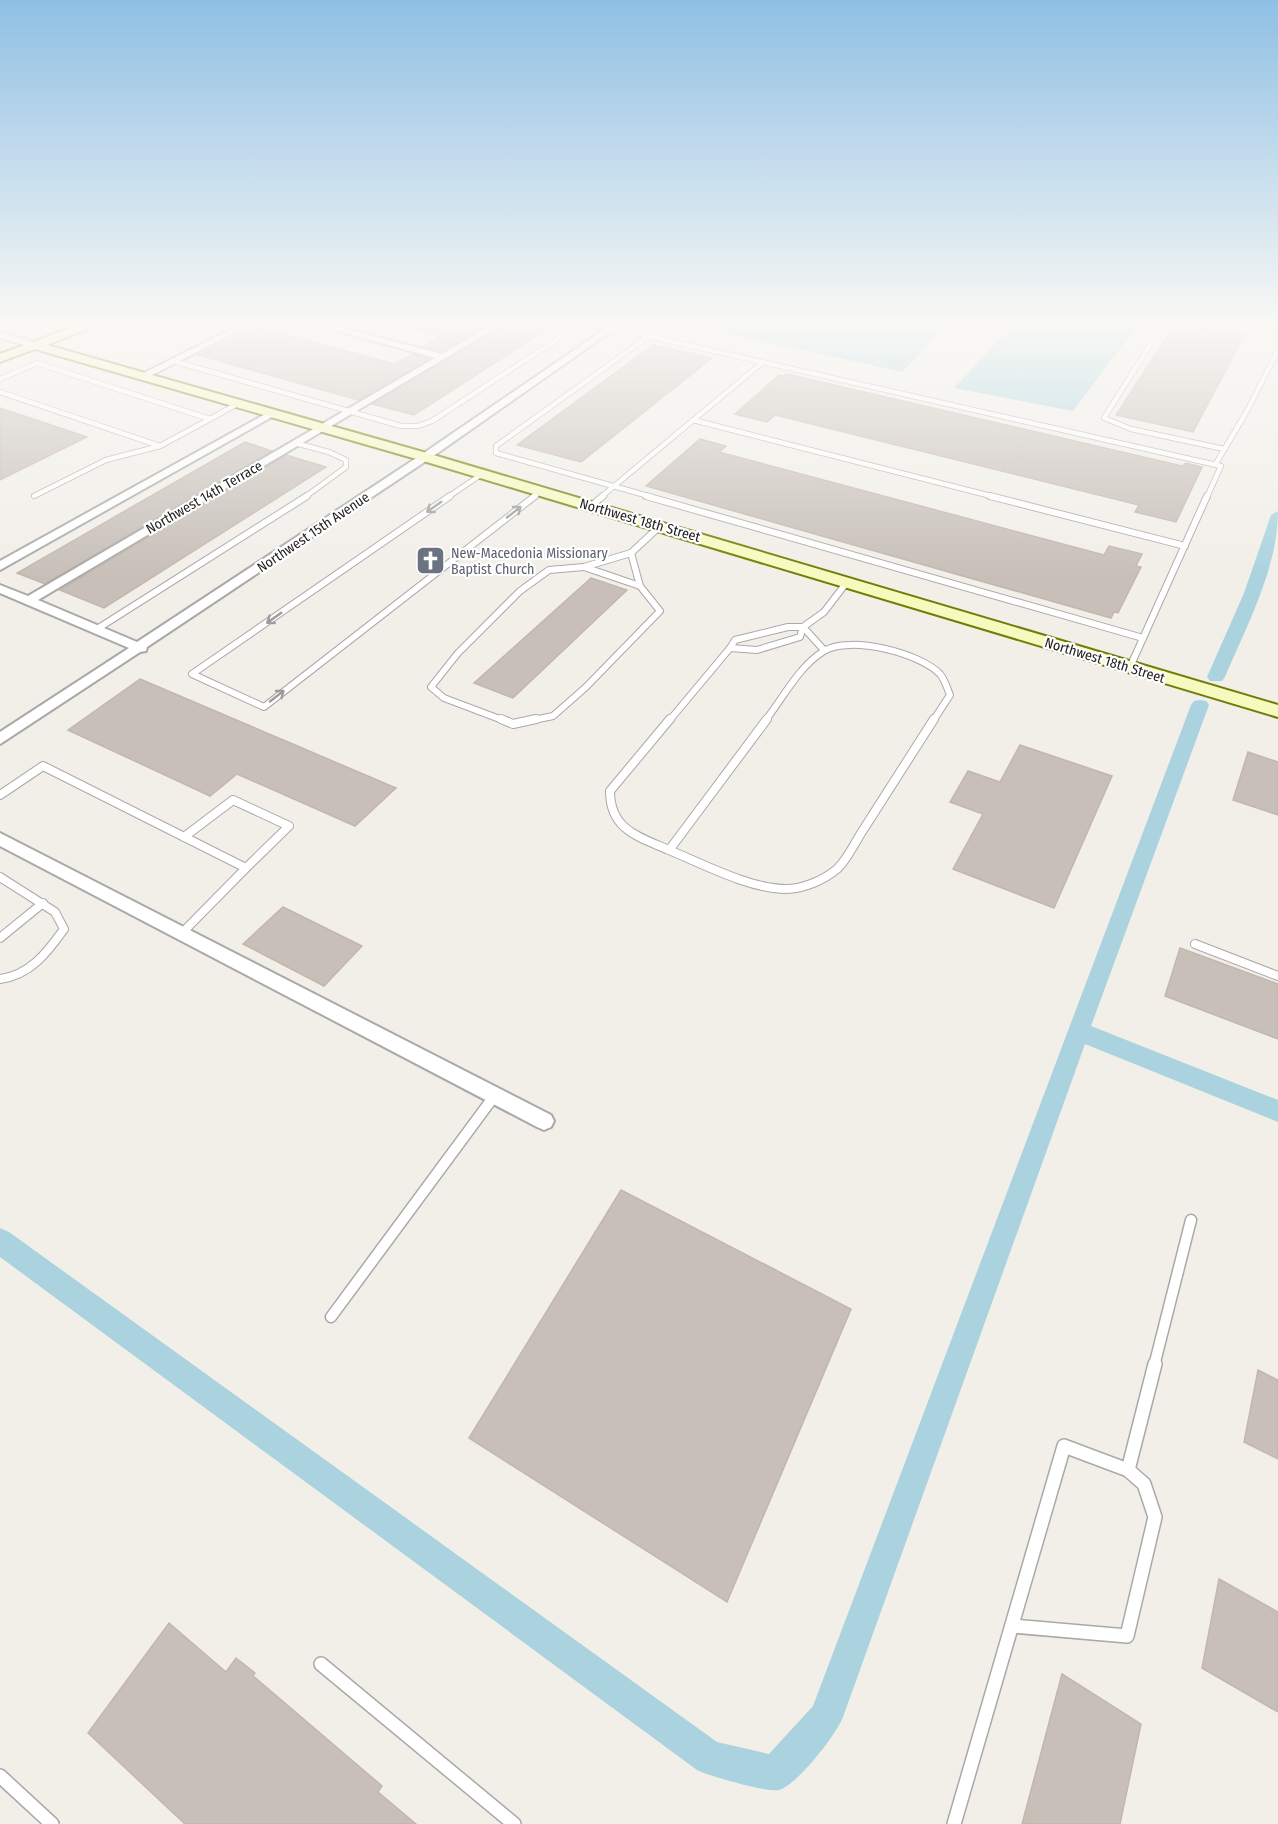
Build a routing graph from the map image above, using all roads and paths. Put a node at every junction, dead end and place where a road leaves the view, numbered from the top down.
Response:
1 (42, 406) edge
2 (170, 406) edge
3 (233, 406) edge
4 (250, 406) edge
5 (334, 406) edge
6 (359, 406) edge
7 (453, 406) edge
8 (498, 406) edge
9 (551, 406) edge
10 (710, 406) edge
11 (957, 406) edge
12 (1111, 406) edge
13 (1247, 406) edge
14 (351, 411) junction
15 (274, 413) junction
16 (210, 419) junction
17 (693, 420) junction
18 (323, 427) junction
19 (295, 443) junction
20 (160, 446) junction
21 (1224, 449) junction
22 (425, 457) junction
23 (1215, 465) junction
24 (482, 474) junction
25 (614, 487) junction
26 (541, 491) junction
27 (34, 496) dead end
28 (591, 506) junction
29 (660, 526) junction
30 (1185, 546) junction
31 (632, 553) junction
32 (0, 566) edge
33 (584, 567) junction
34 (847, 582) junction
35 (640, 586) junction
36 (0, 589) edge
37 (28, 601) junction
38 (803, 627) junction
39 (97, 629) junction
40 (1143, 638) junction
41 (141, 648) junction
42 (730, 648) junction
43 (824, 650) junction
44 (1130, 667) junction
45 (1278, 711) edge
46 (0, 739) edge
47 (0, 795) edge
48 (184, 837) junction
49 (0, 839) edge
50 (670, 849) junction
51 (246, 868) junction
52 (0, 877) edge
53 (43, 903) junction
54 (182, 933) junction
55 (0, 938) edge
56 (1195, 944) dead end
57 (1278, 976) edge
58 (0, 979) edge
59 (495, 1095) junction
60 (544, 1120) dead end
61 (1191, 1220) dead end
62 (331, 1317) dead end
63 (1128, 1470) junction
64 (1012, 1626) junction
65 (321, 1664) dead end
66 (0, 1776) edge
67 (52, 1824) edge
68 (514, 1824) edge
69 (954, 1824) edge

1 - 20 lane
2 - 16 lane
3 - 16 lane
4 - 15 street, Northwest 18th Street
5 - 14 lane
6 - 14 street, Northwest 14th Terrace
7 - 14 lane
8 - 22 street, Northwest 15th Avenue
9 - 25 lane
10 - 17 lane
11 - 23 lane
12 - 21 lane
13 - 21 lane
14 - 18 street, Northwest 14th Terrace
15 - 18 street, Northwest 18th Street
15 - 32 street
16 - 20 lane
17 - 25 lane
17 - 30 lane
18 - 19 street, Northwest 14th Terrace
18 - 22 street, Northwest 18th Street
19 - 37 street, Northwest 14th Terrace
19 - 39 lane
20 - 27 lane
21 - 23 lane
22 - 24 street, Northwest 18th Street
22 - 41 street, Northwest 15th Avenue
23 - 30 lane
24 - 26 street, Northwest 18th Street
24 -> 26 lane
25 - 28 lane
25 - 40 lane
26 - 28 street, Northwest 18th Street
28 - 29 street, Northwest 18th Street
29 - 31 lane
29 - 34 street, Northwest 18th Street
30 - 40 lane
31 - 33 lane
31 - 35 lane
33 - 35 lane
33 - 35 lane
34 - 38 lane
34 - 44 street, Northwest 18th Street
36 - 37 street
37 - 39 street
38 - 42 lane
38 - 42 lane
38 - 43 lane
39 - 41 street
40 - 44 lane
41 - 46 street, Northwest 15th Avenue
42 - 50 lane
43 - 50 lane
43 - 50 lane
44 - 45 street, Northwest 18th Street
47 - 48 lane
48 - 51 lane
48 - 51 lane
49 - 54 street
51 - 54 lane
52 - 53 lane
53 - 55 lane
53 - 58 lane
54 - 59 street
56 - 57 lane
59 - 60 street
59 - 62 lane
61 - 63 lane
63 - 64 lane
63 - 64 lane
64 - 69 lane
65 - 68 lane
66 - 67 lane

